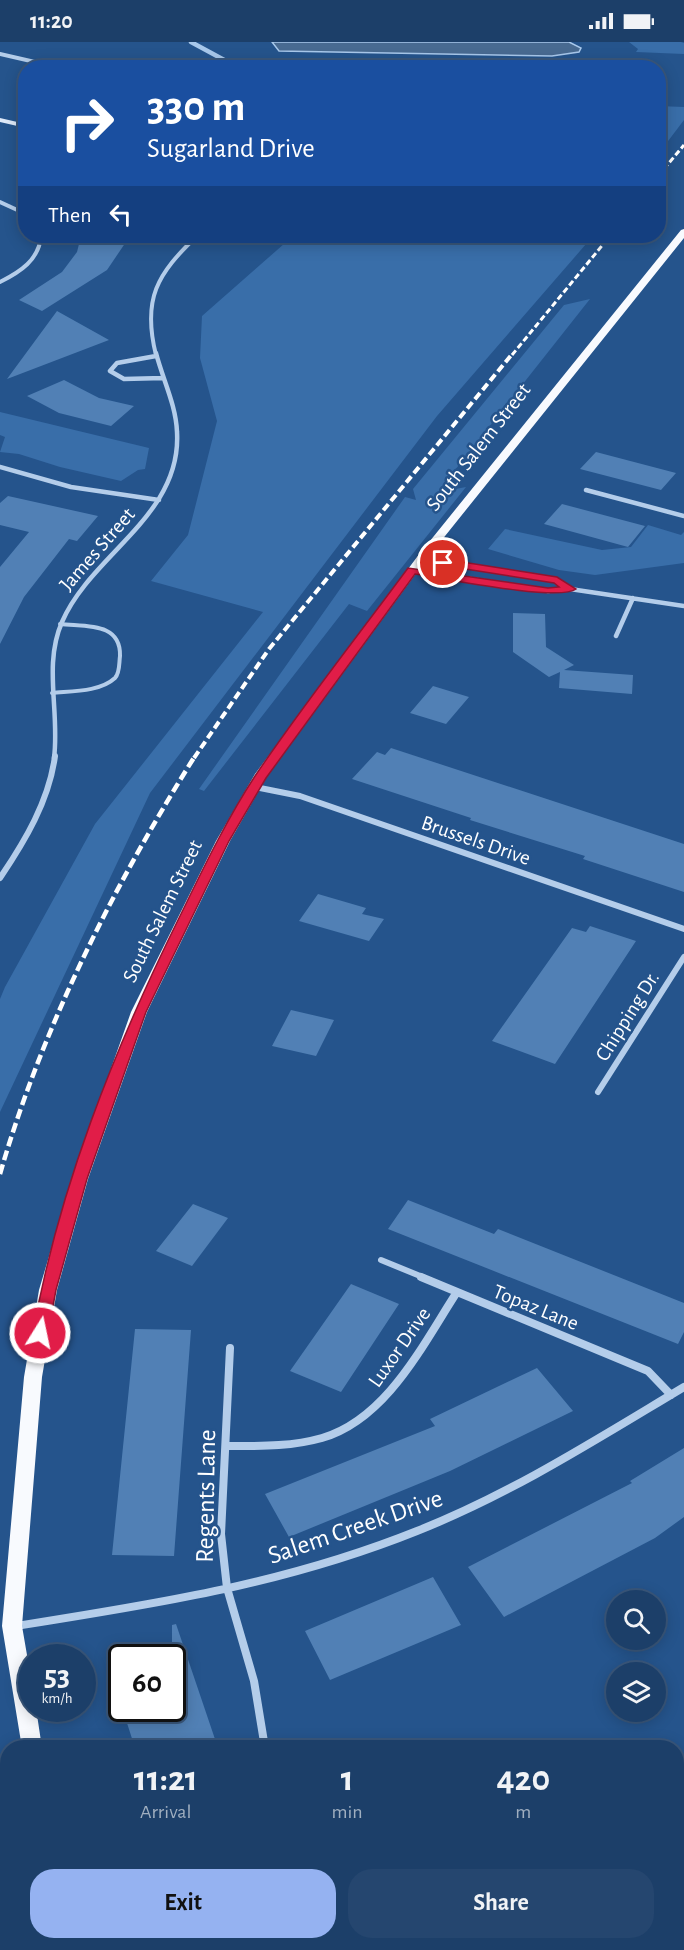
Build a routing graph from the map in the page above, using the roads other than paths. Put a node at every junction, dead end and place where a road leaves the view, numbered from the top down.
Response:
1 (0, 54) edge
2 (26, 60) edge
3 (0, 120) edge
4 (18, 124) edge
5 (0, 202) edge
6 (18, 210) edge
7 (684, 232) edge
8 (41, 243) edge
9 (190, 243) edge
10 (0, 282) edge
11 (156, 356) junction
12 (163, 378) junction
13 (0, 467) edge
14 (586, 490) dead end
15 (159, 500) junction
16 (684, 516) edge
17 (416, 565) junction
18 (570, 589) junction
19 (633, 598) junction
20 (684, 606) edge
21 (60, 624) junction
22 (616, 636) dead end
23 (52, 693) junction
24 (255, 787) junction
25 (0, 878) edge
26 (684, 930) edge
27 (684, 957) edge
28 (598, 1092) dead end
29 (381, 1260) dead end
30 (457, 1293) junction
31 (230, 1348) dead end
32 (684, 1387) edge
33 (671, 1395) junction
34 (226, 1446) junction
35 (227, 1588) junction
36 (12, 1626) junction
37 (31, 1740) edge
38 (264, 1740) edge

1 - 2 street
3 - 4 main road
5 - 6 street
7 - 17 main road, South Salem Street
8 - 10 street
9 - 11 street, James Street
11 - 12 street, James Street
11 - 12 street
12 - 15 street, James Street
13 - 15 street
14 - 16 street
15 - 21 street, James Street
17 - 18 street
17 - 18 street
17 - 24 main road, South Salem Street
18 - 19 street
19 - 20 street
19 - 22 street
21 - 23 street, James Street
21 - 23 lane
23 - 25 street, James Street
24 - 26 street, Brussels Drive
24 - 36 main road, South Salem Street
27 - 28 street, Chipping Dr.
29 - 30 street, Topaz Lane
30 - 33 street, Topaz Lane
30 - 34 street, Luxor Drive
31 - 34 street, Regents Lane
32 - 33 street, Salem Creek Drive
33 - 35 street, Salem Creek Drive
34 - 35 street, Regents Lane
35 - 36 street, Salem Creek Drive
35 - 38 street, Regents Lane
36 - 37 main road, South Salem Street

